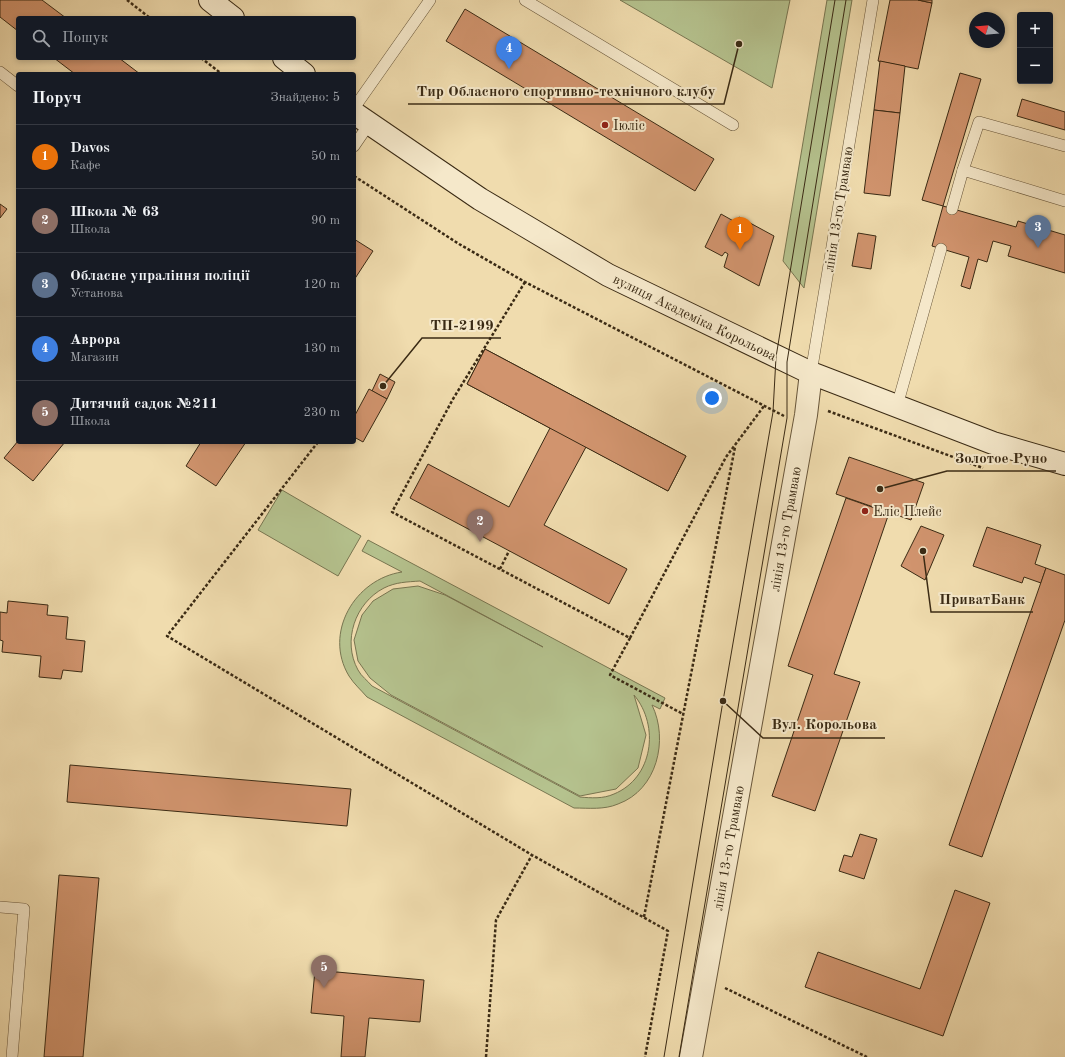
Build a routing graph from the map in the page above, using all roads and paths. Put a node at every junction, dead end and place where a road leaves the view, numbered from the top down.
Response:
1 (127, 0) edge
2 (210, 0) edge
3 (430, 0) edge
4 (526, 0) edge
5 (873, 0) edge
6 (147, 16) edge
7 (230, 16) edge
8 (204, 60) edge
9 (286, 60) edge
10 (0, 72) edge
11 (219, 72) edge
12 (302, 72) edge
13 (16, 84) edge
14 (356, 105) edge
15 (361, 119) edge
16 (733, 125) dead end
17 (356, 138) edge
18 (1065, 146) edge
19 (963, 170) junction
20 (356, 177) edge
21 (1065, 201) edge
22 (952, 209) dead end
23 (941, 249) dead end
24 (526, 282) junction
25 (811, 373) junction
26 (898, 406) junction
27 (828, 411) dead end
28 (316, 444) edge
29 (735, 447) junction
30 (1065, 464) edge
31 (983, 468) dead end
32 (509, 551) dead end
33 (500, 569) junction
34 (630, 638) junction
35 (683, 714) junction
36 (532, 855) junction
37 (0, 907) edge
38 (644, 917) junction
39 (705, 979) junction
40 (12, 1057) edge
41 (486, 1057) edge
42 (645, 1057) edge
43 (691, 1057) edge
44 (867, 1057) edge

1 - 6 path
2 - 7 main road
3 - 14 lane
4 - 16 lane
5 - 25 lane, лінія 13-го Трамваю
8 - 11 path
9 - 12 main road
10 - 13 lane
15 - 17 lane
15 - 25 main road, вулиця Академіка Корольова
18 - 19 lane
19 - 21 lane
19 - 22 lane
20 - 24 path
23 - 26 lane
24 - 29 path
24 - 33 path
25 - 26 main road, вулиця Академіка Корольова
25 - 39 main road, лінія 13-го Трамваю
26 - 30 main road, вулиця Академіка Корольова
27 - 31 path
28 - 36 path
29 - 34 path
29 - 35 path
32 - 33 path
33 - 34 path
34 - 35 path
35 - 38 path
36 - 38 path
36 - 41 path
37 - 40 lane
38 - 42 path
39 - 43 main road, лінія 13-го Трамваю
39 - 44 path

